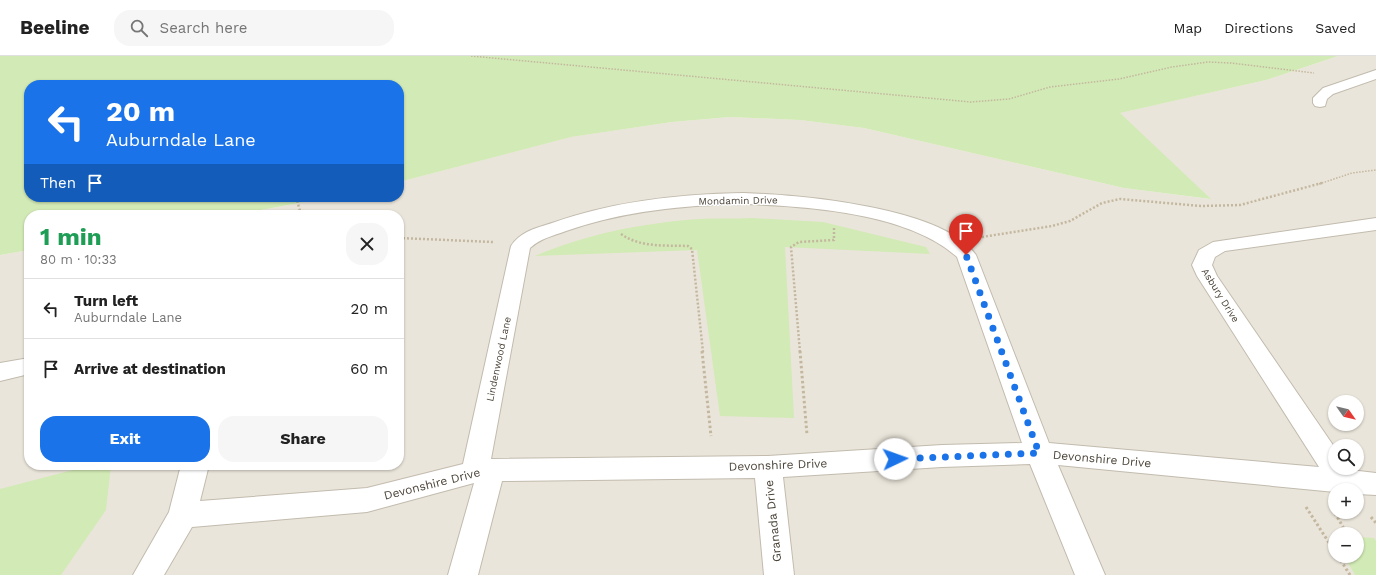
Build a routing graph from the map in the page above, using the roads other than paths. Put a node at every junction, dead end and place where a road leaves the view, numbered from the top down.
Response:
1 (1376, 74) edge
2 (1320, 103) dead end
3 (1376, 224) edge
4 (521, 246) joint
5 (24, 367) edge
6 (0, 372) edge
7 (1039, 453) junction
8 (768, 467) junction
9 (194, 470) edge
10 (483, 471) junction
11 (1342, 481) junction
12 (1376, 484) edge
13 (183, 515) junction
14 (148, 575) edge
15 (463, 575) edge
16 (779, 575) edge
17 (1090, 575) edge

1 - 2 street
3 - 11 street, Asbury Drive
4 - 7 street, Mondamin Drive
4 - 10 street, Lindenwood Lane
5 - 6 street
7 - 8 street, Devonshire Drive
7 - 11 street, Devonshire Drive
7 - 17 street, Mondamin Drive
8 - 10 street, Devonshire Drive
8 - 16 street, Granada Drive
9 - 13 street
10 - 13 street, Devonshire Drive
10 - 15 street, Lindenwood Lane
11 - 12 street, Devonshire Drive
13 - 14 street

